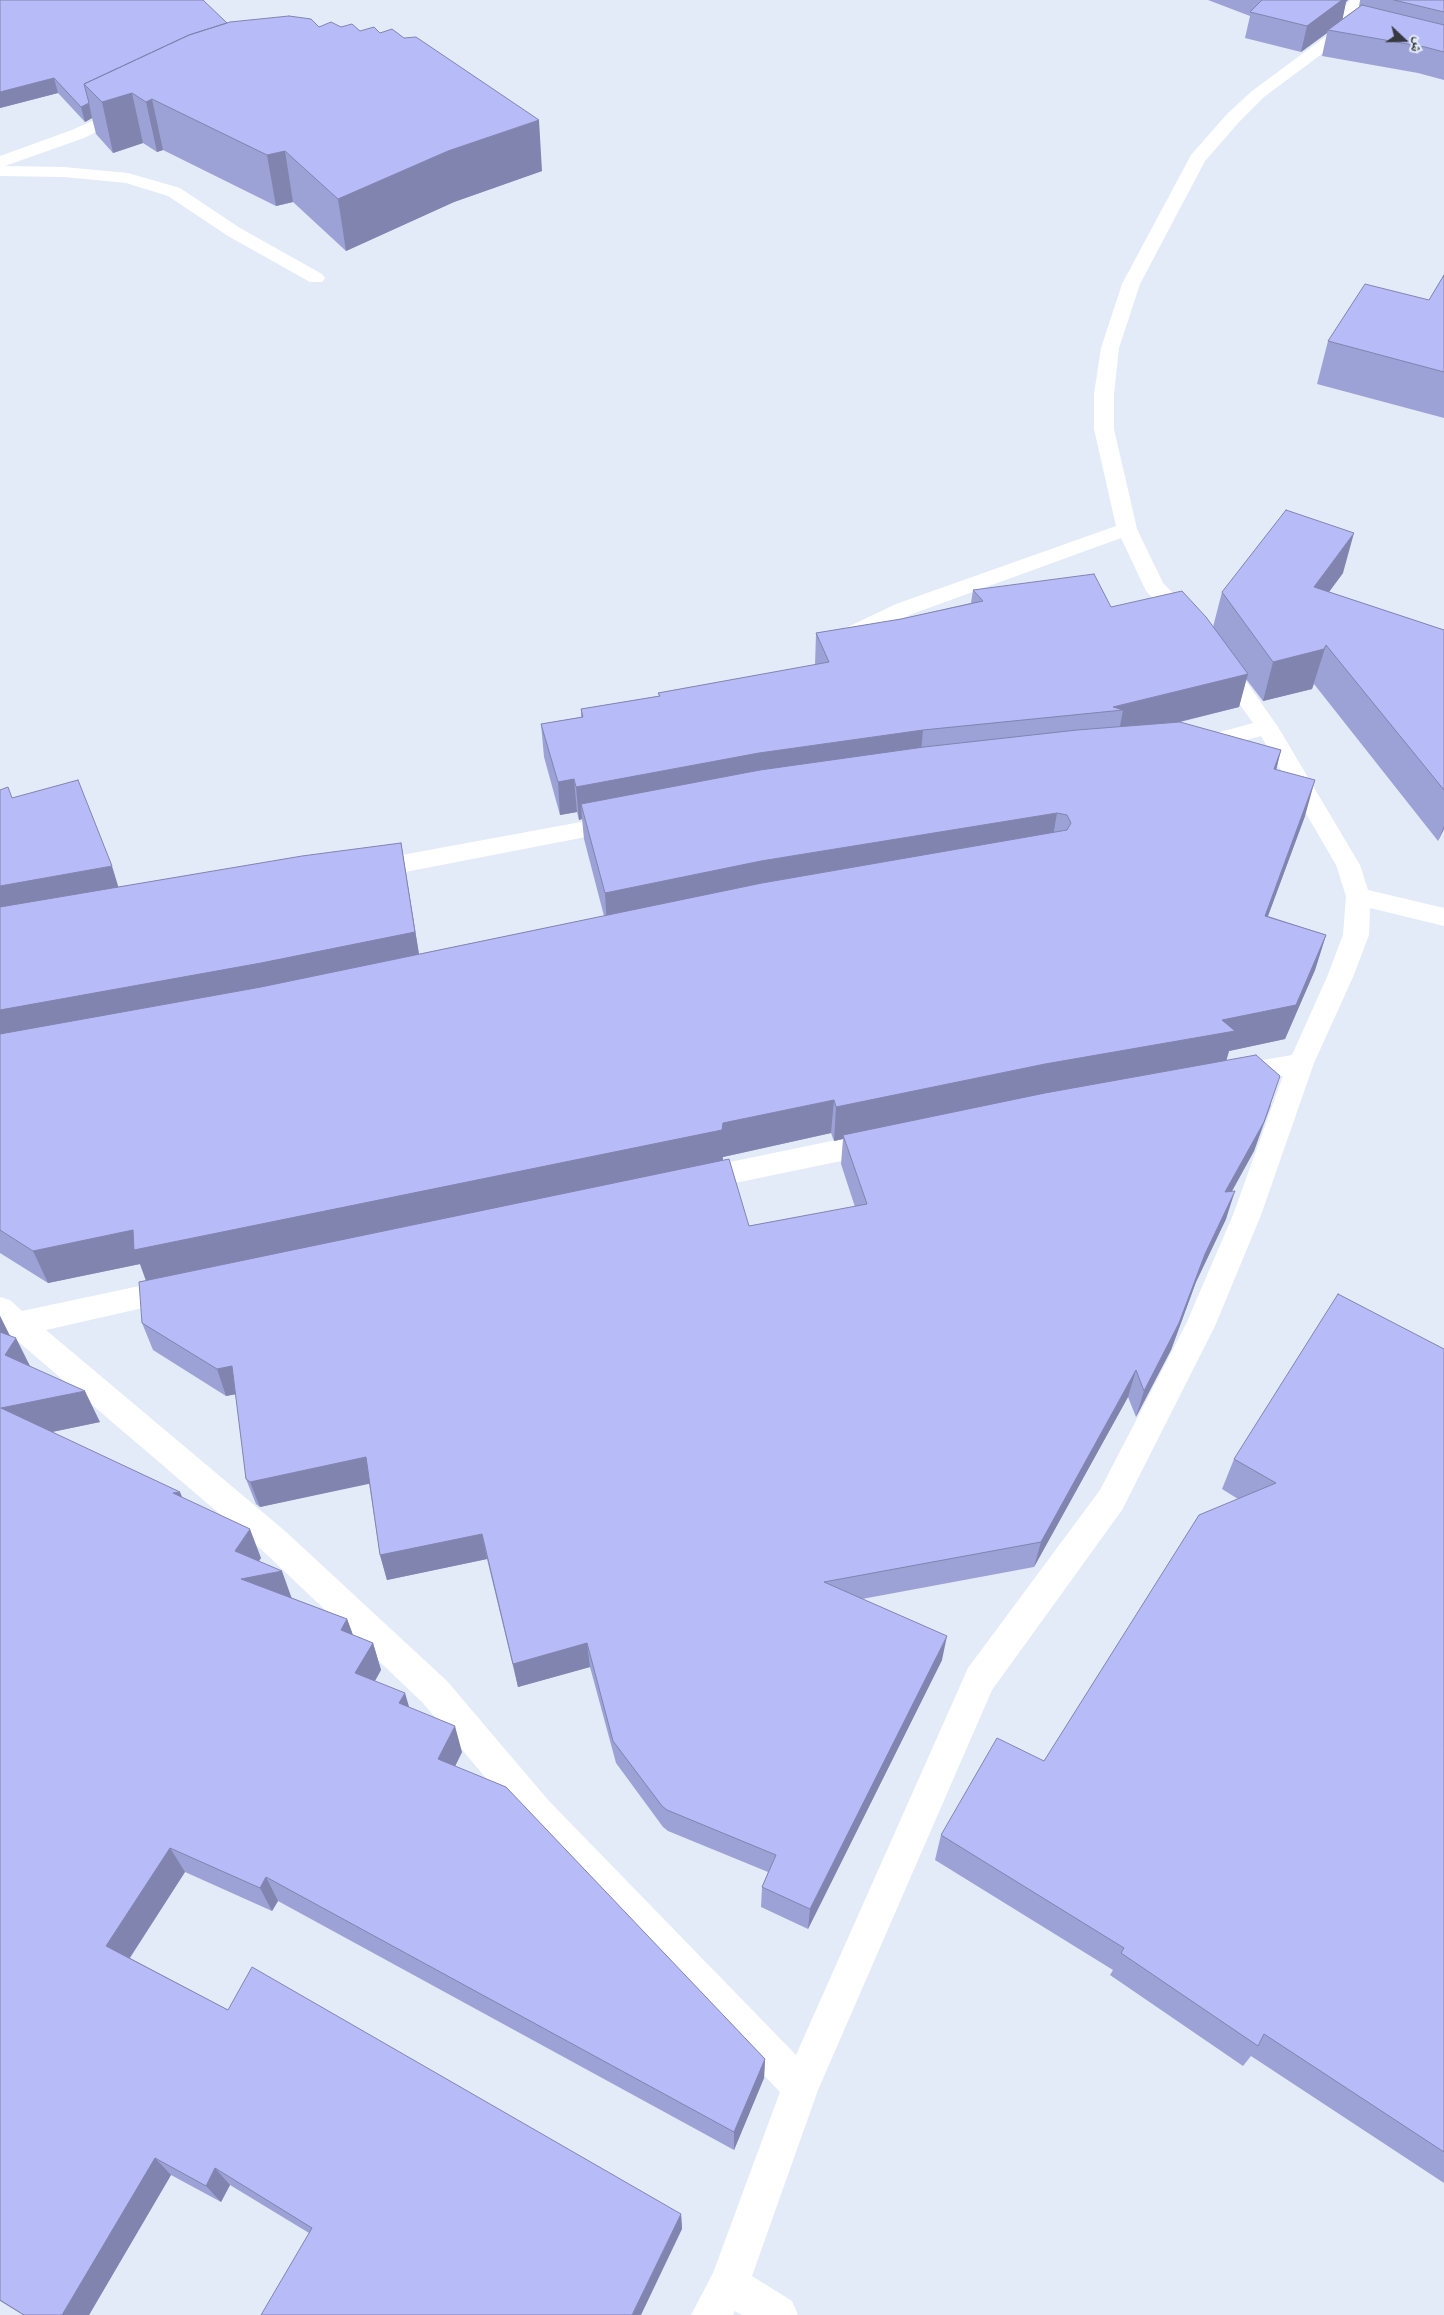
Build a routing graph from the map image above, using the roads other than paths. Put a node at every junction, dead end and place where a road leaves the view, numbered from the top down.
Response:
1 (1360, 17) edge
2 (146, 101) edge
3 (0, 162) edge
4 (0, 171) edge
5 (316, 278) dead end
6 (1126, 529) junction
7 (837, 641) edge
8 (1267, 727) junction
9 (1174, 748) edge
10 (645, 818) edge
11 (352, 873) edge
12 (1358, 896) junction
13 (1444, 917) edge
14 (1301, 1063) junction
15 (1214, 1078) edge
16 (902, 1138) edge
17 (668, 1186) edge
18 (202, 1285) edge
19 (9, 1317) edge
20 (801, 2087) junction
21 (720, 2299) edge
22 (778, 2315) edge

1 - 6 street
2 - 3 street
4 - 5 street
6 - 7 street
6 - 8 street
8 - 9 street
8 - 12 street
10 - 11 street
12 - 13 street
12 - 14 street
14 - 15 street
14 - 20 street
16 - 17 street
18 - 19 street
19 - 20 street
20 - 21 street
21 - 22 street

